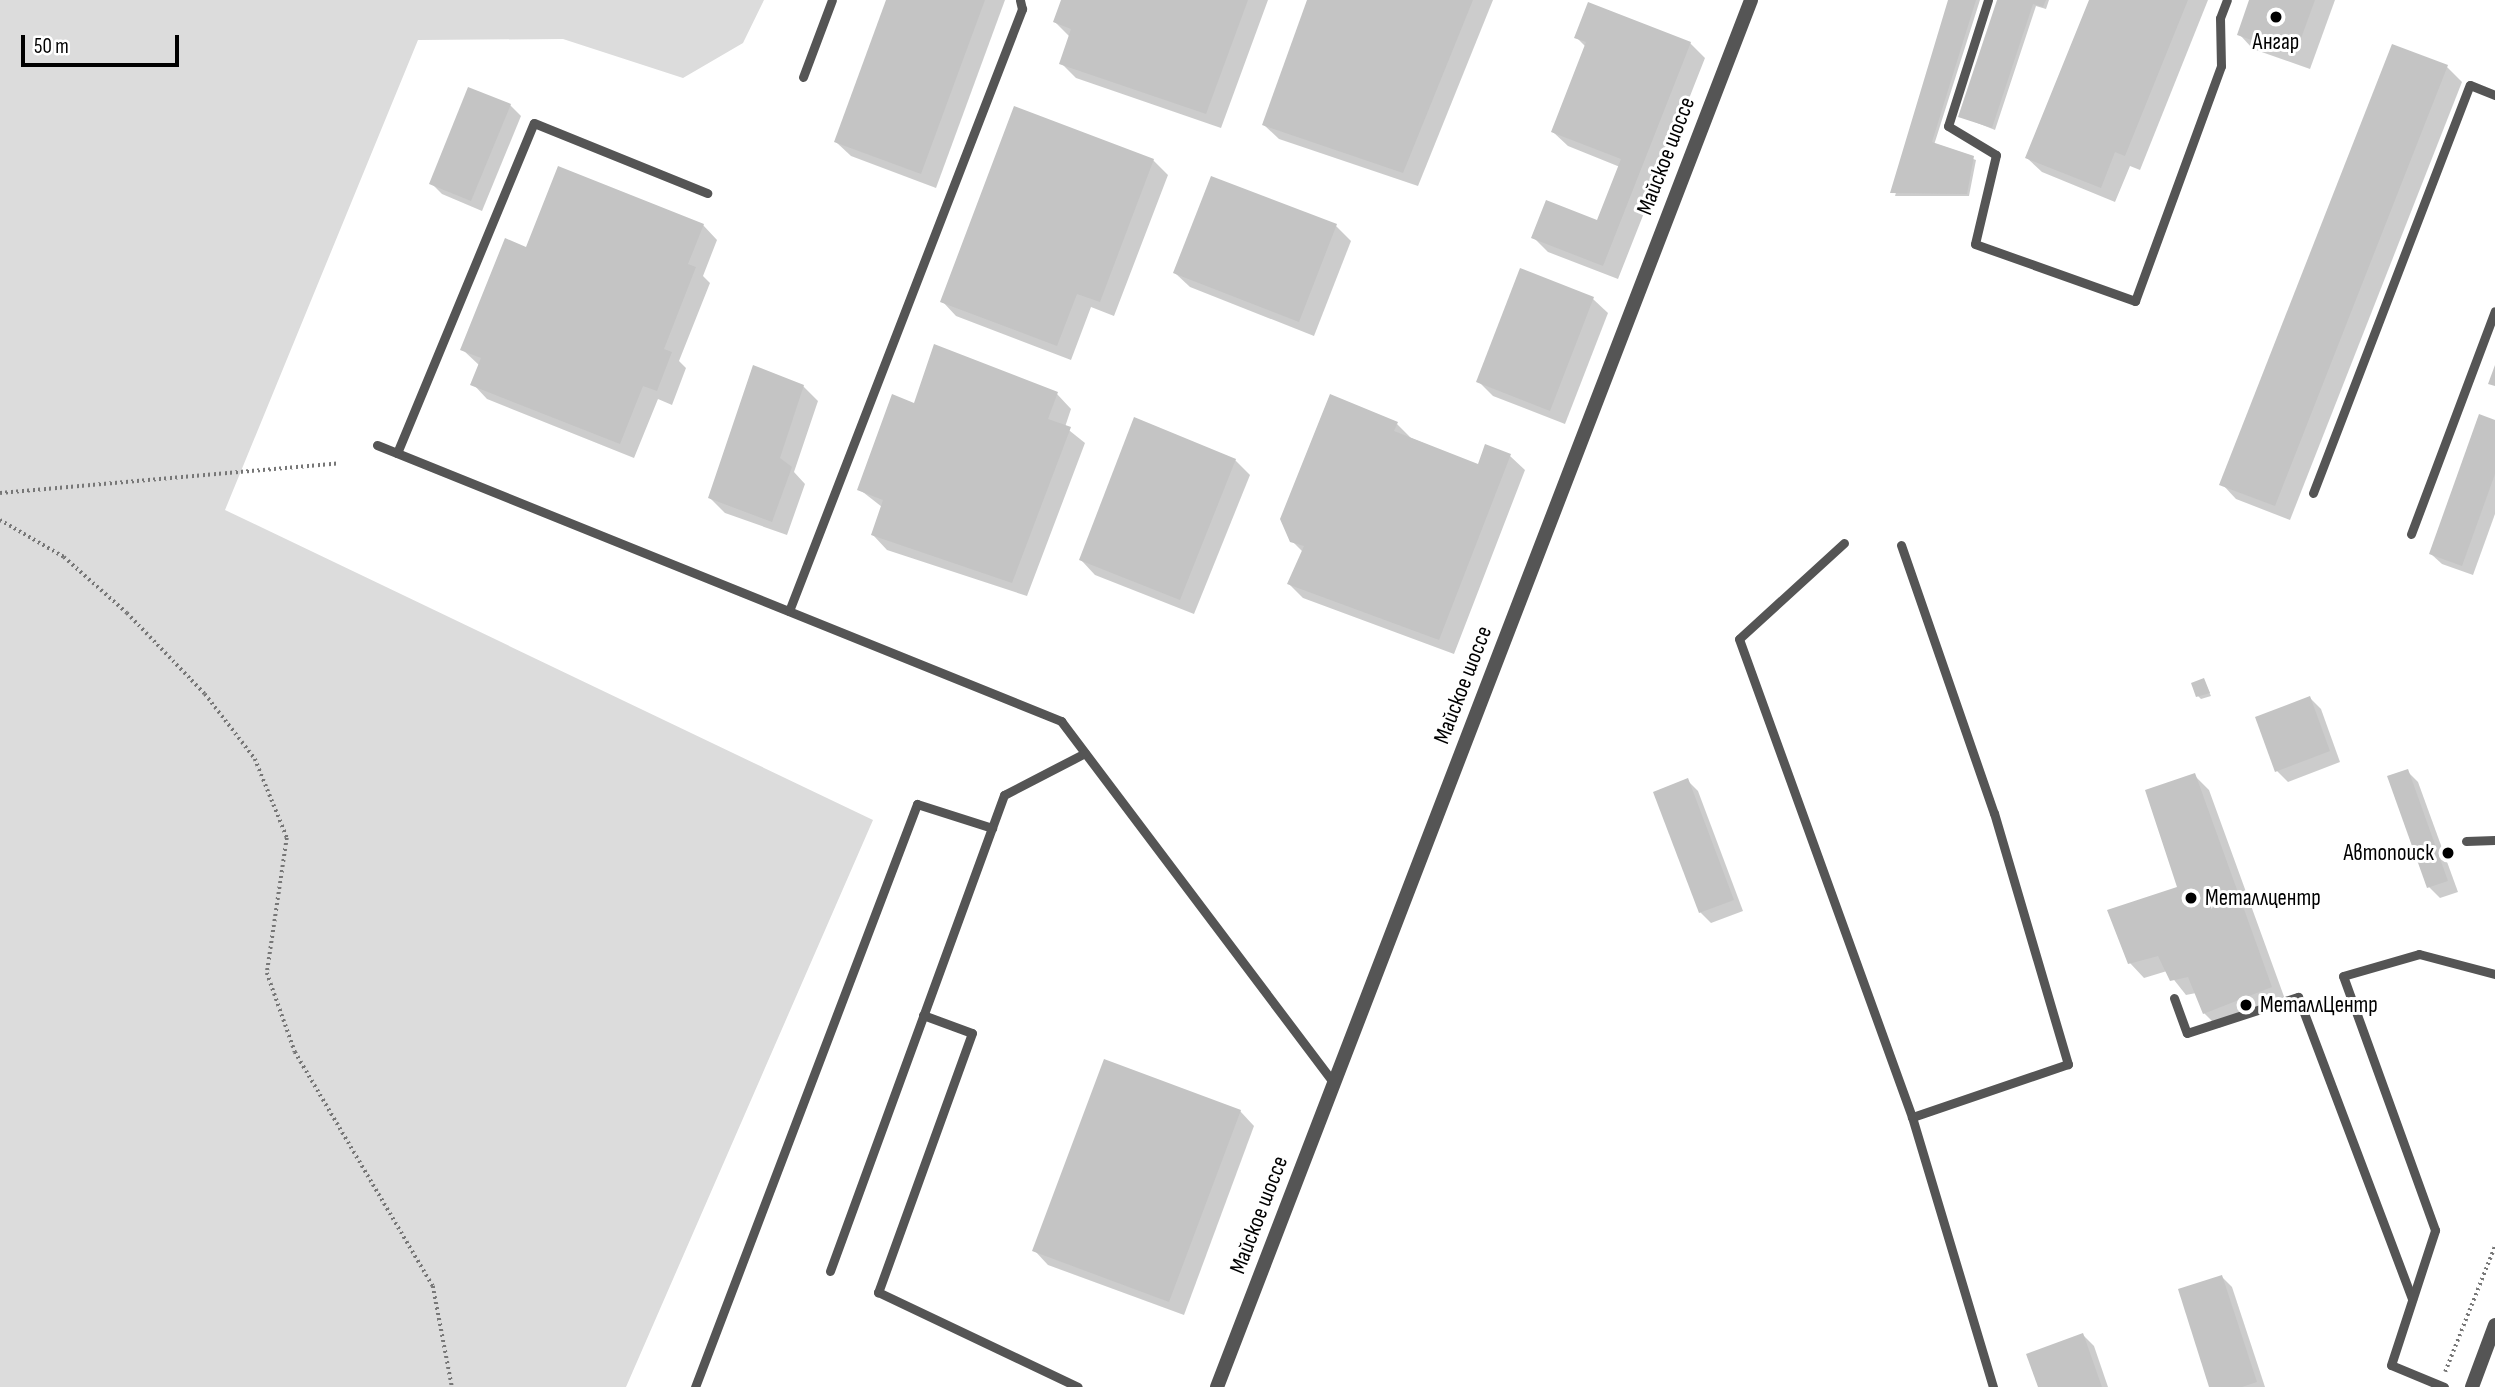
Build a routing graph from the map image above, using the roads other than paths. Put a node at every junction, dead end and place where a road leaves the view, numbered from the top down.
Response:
1 (832, 0) edge
2 (1020, 0) edge
3 (1751, 0) edge
4 (1988, 0) edge
5 (2227, 0) edge
6 (803, 77) dead end
7 (2495, 95) edge
8 (707, 192) dead end
9 (2495, 311) edge
10 (377, 445) dead end
11 (397, 453) junction
12 (2313, 493) dead end
13 (2411, 534) dead end
14 (1844, 543) dead end
15 (1901, 545) dead end
16 (789, 611) junction
17 (1085, 753) junction
18 (992, 828) junction
19 (2495, 840) edge
20 (2466, 841) dead end
21 (2495, 974) edge
22 (2174, 998) dead end
23 (923, 1015) junction
24 (1334, 1083) junction
25 (1912, 1117) junction
26 (830, 1271) dead end
27 (2412, 1298) junction
28 (2495, 1325) edge
29 (2442, 1386) edge
30 (695, 1387) edge
31 (1078, 1387) edge
32 (1217, 1387) edge
33 (1993, 1387) edge
34 (2472, 1387) edge

1 - 6 lane
2 - 16 lane
3 - 24 street, Майское шоссе
4 - 5 lane
7 - 12 lane
8 - 11 lane
9 - 13 lane
10 - 11 lane
11 - 16 lane
14 - 25 lane
15 - 25 lane
16 - 17 lane
17 - 18 lane
17 - 24 lane
18 - 23 lane
18 - 30 lane
19 - 20 lane
21 - 27 lane
22 - 27 lane
23 - 26 lane
23 - 31 lane
24 - 32 street, Майское шоссе
25 - 33 lane
27 - 29 lane
28 - 34 street

